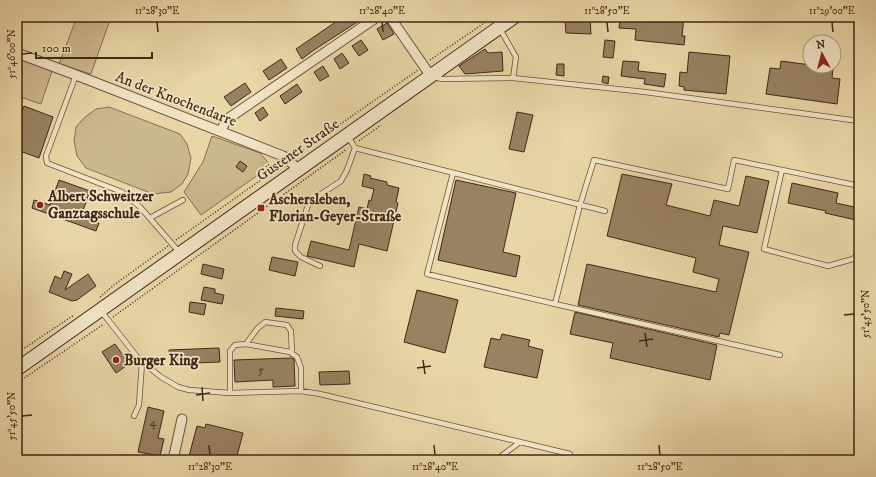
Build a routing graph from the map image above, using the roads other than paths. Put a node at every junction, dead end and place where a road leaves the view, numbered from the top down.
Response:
1 (377, 17) edge
2 (390, 17) edge
3 (514, 17) edge
4 (496, 22) edge
5 (17, 53) edge
6 (427, 71) junction
7 (76, 75) junction
8 (513, 78) junction
9 (859, 121) edge
10 (221, 131) junction
11 (352, 142) junction
12 (293, 165) junction
13 (782, 170) junction
14 (453, 172) junction
15 (859, 188) edge
16 (183, 200) dead end
17 (580, 205) junction
18 (605, 211) dead end
19 (150, 218) junction
20 (176, 248) junction
21 (859, 253) edge
22 (320, 266) dead end
23 (99, 304) junction
24 (555, 304) junction
25 (246, 344) junction
26 (292, 354) junction
27 (780, 355) dead end
28 (142, 363) junction
29 (17, 369) edge
30 (301, 391) junction
31 (230, 394) junction
32 (134, 416) dead end
33 (182, 419) dead end
34 (520, 442) junction
35 (570, 454) dead end
36 (173, 460) edge
37 (496, 460) edge

1 - 10 street
2 - 6 street
3 - 4 main road, Güstener Straße
4 - 6 main road, Güstener Straße
4 - 8 lane
5 - 7 street, An der Knochendarre
6 - 8 lane
6 - 11 main road, Güstener Straße
7 - 10 street, An der Knochendarre
7 - 19 lane
8 - 9 lane
10 - 12 street, An der Knochendarre
11 - 12 main road, Güstener Straße
11 - 14 lane
11 - 22 lane
12 - 20 main road, Güstener Straße
13 - 15 lane
13 - 17 lane
13 - 21 lane
14 - 17 lane
14 - 24 lane
16 - 19 lane
17 - 18 lane
17 - 24 lane
19 - 20 lane
20 - 23 main road, Güstener Straße
23 - 28 lane
23 - 29 main road, Güstener Straße
24 - 27 lane
25 - 26 lane
25 - 26 lane
25 - 31 lane
26 - 30 lane
28 - 31 lane
28 - 32 lane
30 - 31 lane
30 - 34 lane
33 - 36 street
34 - 35 lane
34 - 37 lane

